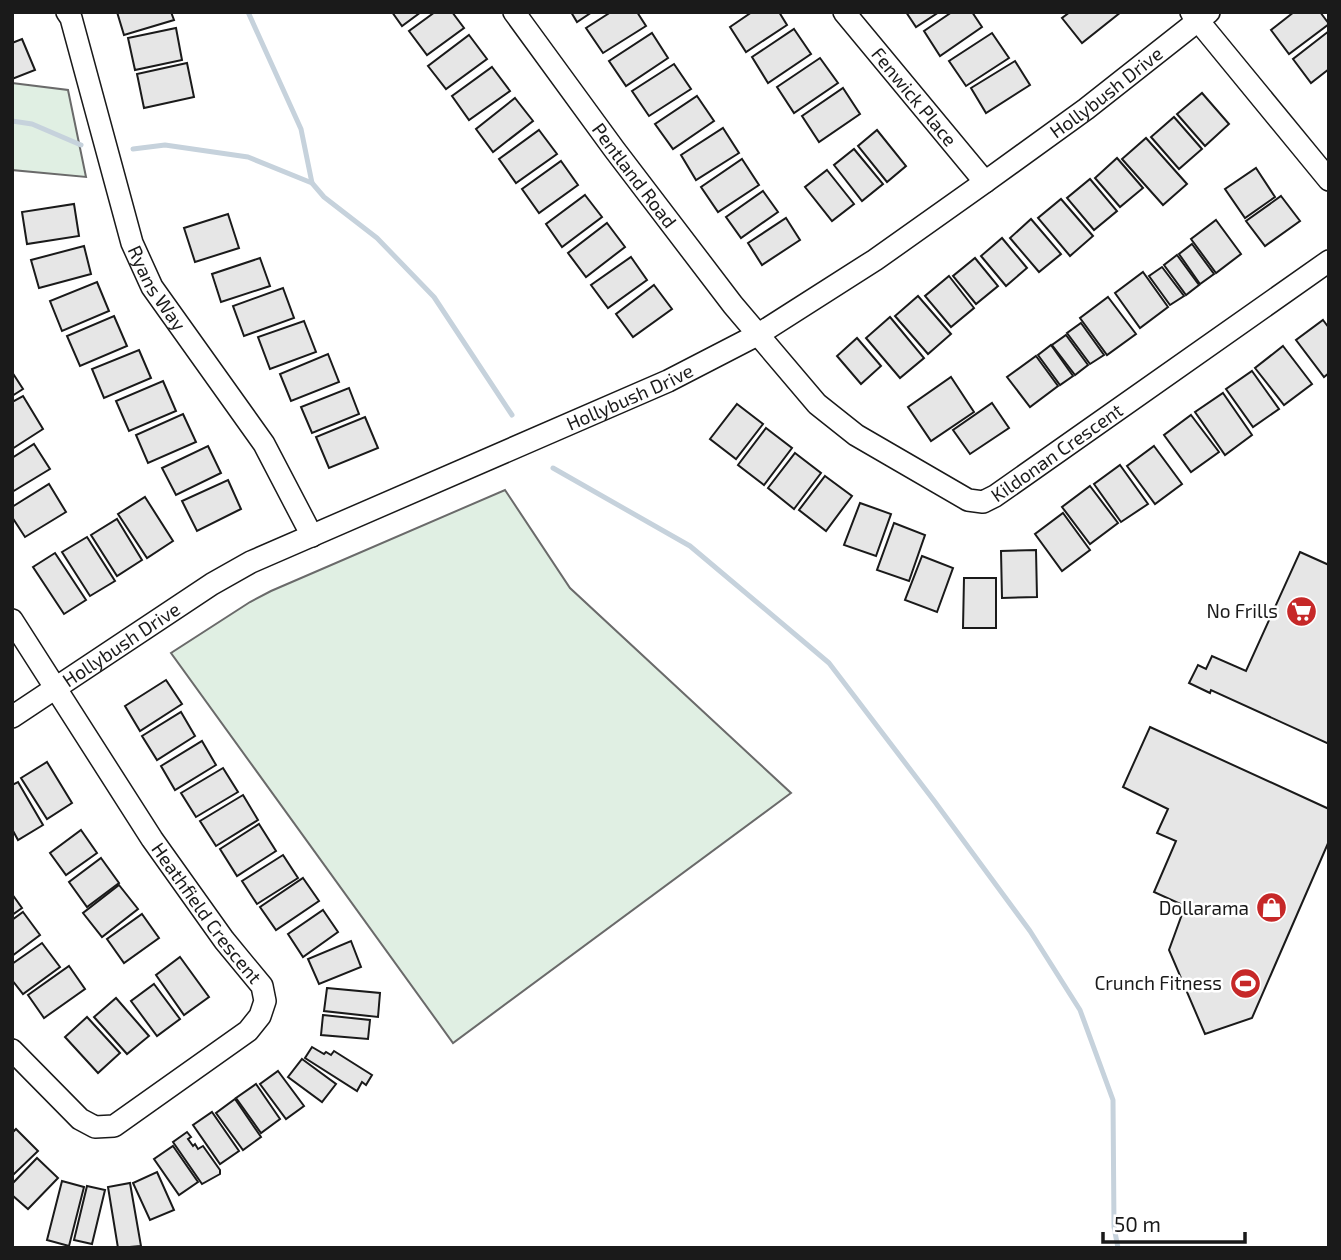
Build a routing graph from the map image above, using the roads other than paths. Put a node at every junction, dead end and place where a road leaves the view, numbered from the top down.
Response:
1 (66, 12) edge
2 (514, 12) edge
3 (844, 12) edge
4 (1200, 15) edge
5 (1329, 180) edge
6 (985, 182) junction
7 (1329, 261) edge
8 (759, 334) junction
9 (312, 536) junction
10 (12, 620) edge
11 (55, 688) junction
12 (12, 717) edge
13 (12, 1051) edge

1 - 9 street, Ryans Way
2 - 8 street, Pentland Road
3 - 6 street, Fenwick Place
4 - 5 street
4 - 6 street, Hollybush Drive
6 - 8 street, Hollybush Drive
7 - 8 street, Kildonan Crescent
8 - 9 street, Hollybush Drive
9 - 11 street, Hollybush Drive
10 - 11 street, Heathfield Crescent
11 - 12 street, Hollybush Drive
11 - 13 street, Heathfield Crescent

